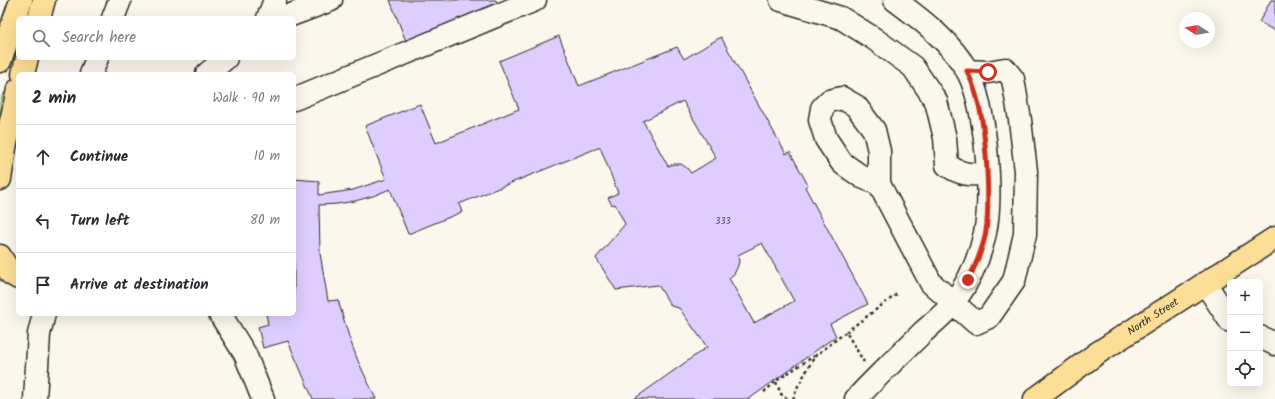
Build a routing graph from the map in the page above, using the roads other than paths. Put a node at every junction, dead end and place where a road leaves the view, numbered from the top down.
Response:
1 (21, 0) edge
2 (44, 0) edge
3 (120, 0) edge
4 (275, 0) edge
5 (331, 0) edge
6 (535, 0) edge
7 (781, 0) edge
8 (895, 0) edge
9 (40, 16) edge
10 (114, 16) edge
11 (269, 16) edge
12 (288, 16) edge
13 (26, 60) edge
14 (96, 60) edge
15 (224, 60) edge
16 (0, 61) edge
17 (967, 71) junction
18 (24, 72) edge
19 (92, 72) edge
20 (209, 72) edge
21 (296, 98) edge
22 (16, 99) edge
23 (987, 174) junction
24 (0, 178) edge
25 (879, 184) dead end
26 (1275, 238) edge
27 (0, 256) edge
28 (16, 277) edge
29 (1205, 283) junction
30 (954, 302) junction
31 (44, 316) edge
32 (221, 316) edge
33 (1227, 316) edge
34 (1263, 338) edge
35 (1275, 344) edge
36 (35, 399) edge
37 (262, 399) edge
38 (856, 399) edge
39 (1034, 399) edge

1 - 16 main road
2 - 9 main road
3 - 10 lane
4 - 11 lane
5 - 12 lane
6 - 21 lane
7 - 23 lane
8 - 17 lane
13 - 18 main road
14 - 19 lane
15 - 20 lane
17 - 23 lane
17 - 30 lane
22 - 24 main road
23 - 30 lane
25 - 30 lane
26 - 29 main road, North Street
27 - 28 main road
29 - 33 lane
29 - 39 main road, North Street
30 - 38 lane
31 - 36 lane
32 - 37 lane
34 - 35 lane

